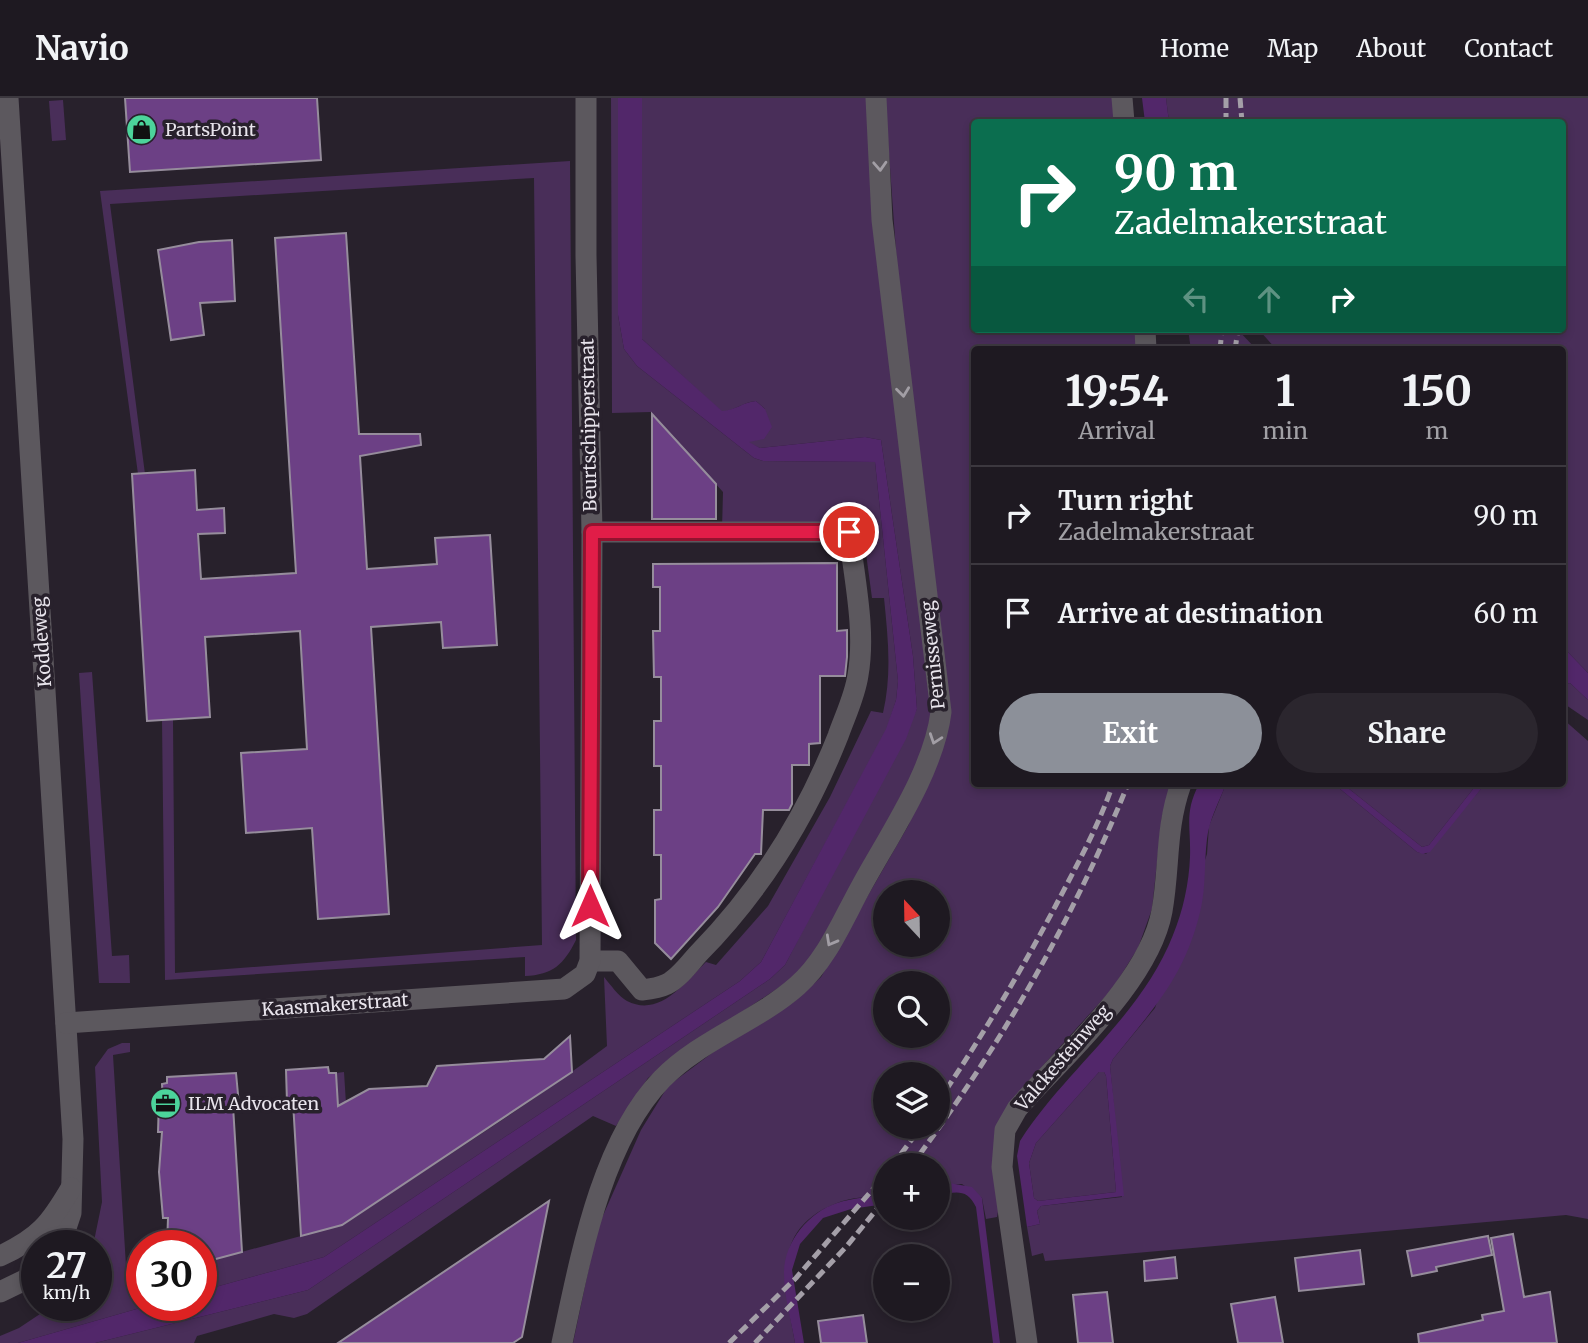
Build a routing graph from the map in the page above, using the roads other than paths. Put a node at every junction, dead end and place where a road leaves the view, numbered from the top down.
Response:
1 (8, 98) edge
2 (586, 98) edge
3 (876, 98) edge
4 (1122, 98) edge
5 (1124, 119) edge
6 (592, 532) junction
7 (1180, 787) edge
8 (590, 961) junction
9 (66, 1023) junction
10 (72, 1186) junction
11 (65, 1230) edge
12 (0, 1255) edge
13 (21, 1281) edge
14 (0, 1292) edge
15 (562, 1343) edge
16 (1027, 1343) edge

1 - 9 street, Koddeweg
2 - 6 street, Beurtschipperstraat
3 -> 15 street, Pernisseweg
4 - 5 street
6 - 8 street, Beurtschipperstraat
6 - 8 street
7 - 16 street, Valckesteinweg
8 - 9 street, Kaasmakerstraat
9 - 10 street, Koddeweg
10 - 11 street, Koddeweg
10 - 12 street
13 - 14 street

